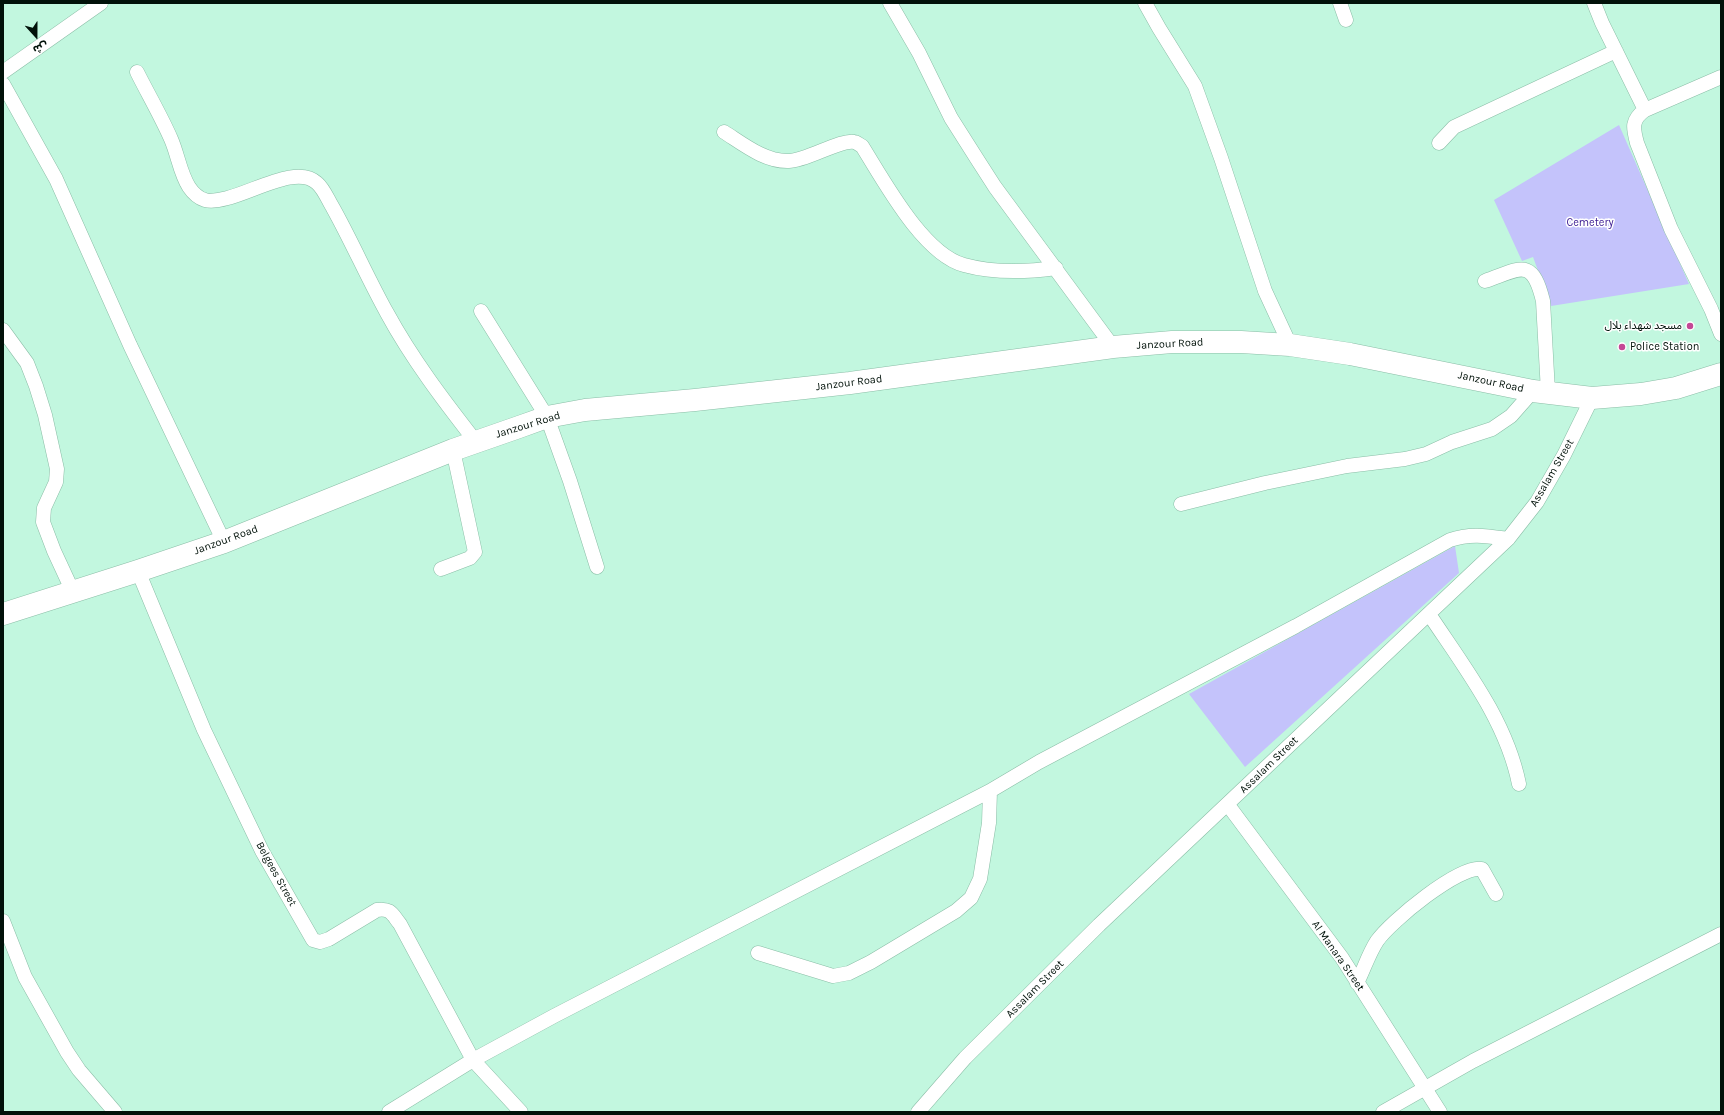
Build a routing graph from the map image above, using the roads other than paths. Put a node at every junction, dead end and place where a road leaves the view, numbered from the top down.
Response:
1 (101, 3) edge
2 (890, 3) edge
3 (1146, 3) edge
4 (1340, 3) edge
5 (1594, 3) edge
6 (1346, 20) dead end
7 (1616, 51) junction
8 (3, 72) edge
9 (137, 72) dead end
10 (1721, 76) edge
11 (3, 84) edge
12 (1644, 110) junction
13 (724, 132) dead end
14 (1439, 143) dead end
15 (1056, 268) junction
16 (1485, 281) dead end
17 (481, 311) dead end
18 (3, 330) edge
19 (1721, 334) edge
20 (1290, 346) junction
21 (1113, 347) junction
22 (1721, 374) edge
23 (1541, 391) junction
24 (1592, 398) junction
25 (547, 417) junction
26 (476, 442) junction
27 (453, 450) junction
28 (1181, 504) dead end
29 (1508, 539) junction
30 (224, 542) junction
31 (597, 567) dead end
32 (441, 569) dead end
33 (138, 571) junction
34 (73, 592) junction
35 (3, 614) edge
36 (1429, 614) junction
37 (1519, 784) dead end
38 (990, 791) junction
39 (1228, 805) junction
40 (1496, 894) dead end
41 (3, 921) edge
42 (1721, 934) edge
43 (758, 953) dead end
44 (1357, 983) junction
45 (474, 1060) junction
46 (1425, 1087) junction
47 (115, 1112) edge
48 (388, 1112) edge
49 (521, 1112) edge
50 (918, 1112) edge
51 (1384, 1112) edge
52 (1440, 1112) edge

1 - 8 street
2 - 15 street
3 - 20 street
4 - 6 street
5 - 7 street
7 - 12 street
7 - 14 street
9 - 26 street
10 - 12 street
11 - 30 street
12 - 19 street
13 - 15 street
15 - 21 street
16 - 23 street
17 - 25 street
18 - 34 street
20 - 21 main road, Janzour Road
20 - 23 main road, Janzour Road
21 - 25 main road, Janzour Road
22 - 24 main road, Janzour Road
23 - 24 main road, Janzour Road
23 - 28 street
24 - 29 street, Assalam Street
25 - 26 main road, Janzour Road
25 - 31 street
26 - 27 main road, Janzour Road
27 - 30 main road, Janzour Road
27 - 32 street
29 - 36 street, Assalam Street
29 - 38 street
30 - 33 main road, Janzour Road
33 - 34 main road, Janzour Road
33 - 45 street, Belgees Street
34 - 35 main road, Janzour Road
36 - 37 street
36 - 39 street, Assalam Street
38 - 43 street
38 - 45 street
39 - 44 street, Al Manara Street
39 - 50 street, Assalam Street
40 - 44 street
41 - 47 street
42 - 46 street
44 - 46 street, Al Manara Street
45 - 48 street
45 - 49 street
46 - 51 street
46 - 52 street, Al Manara Street

